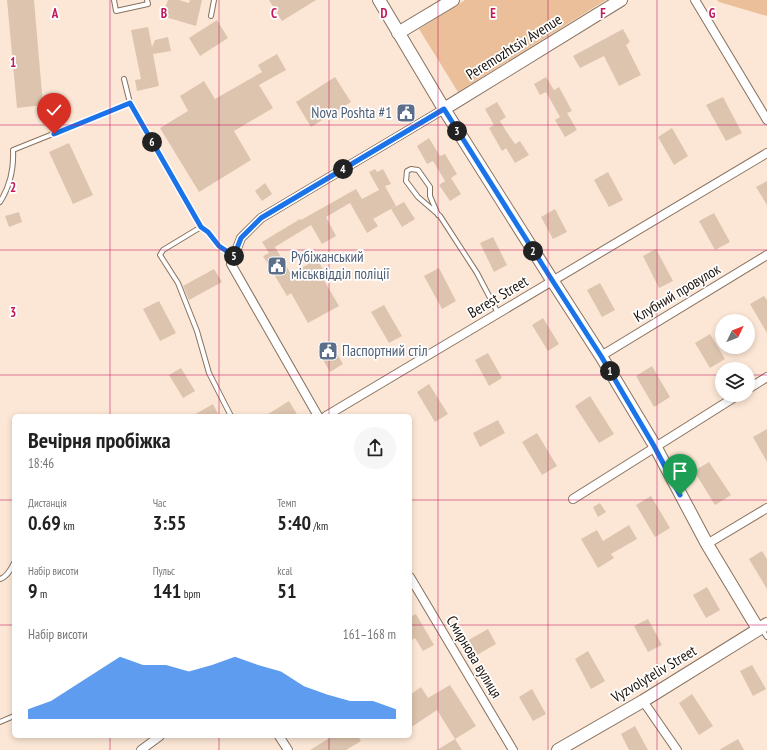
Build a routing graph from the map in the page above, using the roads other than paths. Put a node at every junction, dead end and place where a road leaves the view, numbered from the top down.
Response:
1 (114, 0) edge
2 (147, 0) edge
3 (214, 0) edge
4 (379, 0) edge
5 (453, 0) edge
6 (621, 0) edge
7 (695, 0) edge
8 (211, 16) dead end
9 (398, 33) junction
10 (124, 79) dead end
11 (130, 103) junction
12 (444, 109) junction
13 (767, 120) edge
14 (767, 153) edge
15 (0, 202) edge
16 (438, 215) junction
17 (201, 227) junction
18 (767, 255) edge
19 (234, 256) junction
20 (552, 280) junction
21 (498, 313) junction
22 (601, 356) junction
23 (767, 377) edge
24 (755, 385) edge
25 (726, 402) edge
26 (230, 414) edge
27 (317, 414) edge
28 (329, 414) edge
29 (654, 446) junction
30 (573, 499) dead end
31 (767, 508) edge
32 (706, 544) junction
33 (12, 565) edge
34 (0, 579) edge
35 (412, 580) edge
36 (763, 629) edge
37 (643, 701) junction
38 (12, 717) edge
39 (0, 722) edge
40 (157, 738) edge
41 (280, 738) edge
42 (141, 750) edge
43 (288, 750) edge
44 (513, 750) edge
45 (558, 750) edge
46 (677, 750) edge

1 - 2 lane
3 - 8 lane
4 - 9 street
5 - 9 street
6 - 12 street, Peremozhtsiv Avenue
7 - 13 street
9 - 12 street
10 - 11 lane
11 - 15 lane
11 - 17 lane
12 - 19 street
12 - 20 street
14 - 20 street, Berest Street
16 - 16 lane
16 - 21 lane
17 - 19 lane
17 - 26 lane
18 - 22 street, Клубний провулок
19 - 27 street
20 - 21 street, Berest Street
20 - 22 street
21 - 28 street, Berest Street
22 - 29 street
23 - 24 street
25 - 29 street
29 - 30 street
29 - 32 street
31 - 32 street
32 - 36 street
33 - 34 lane
35 - 44 street, Смирнова вулиця
36 - 37 street, Vyzvolyteliv Street
37 - 45 street, Vyzvolyteliv Street
37 - 46 street
38 - 39 lane
40 - 42 street
41 - 43 street

